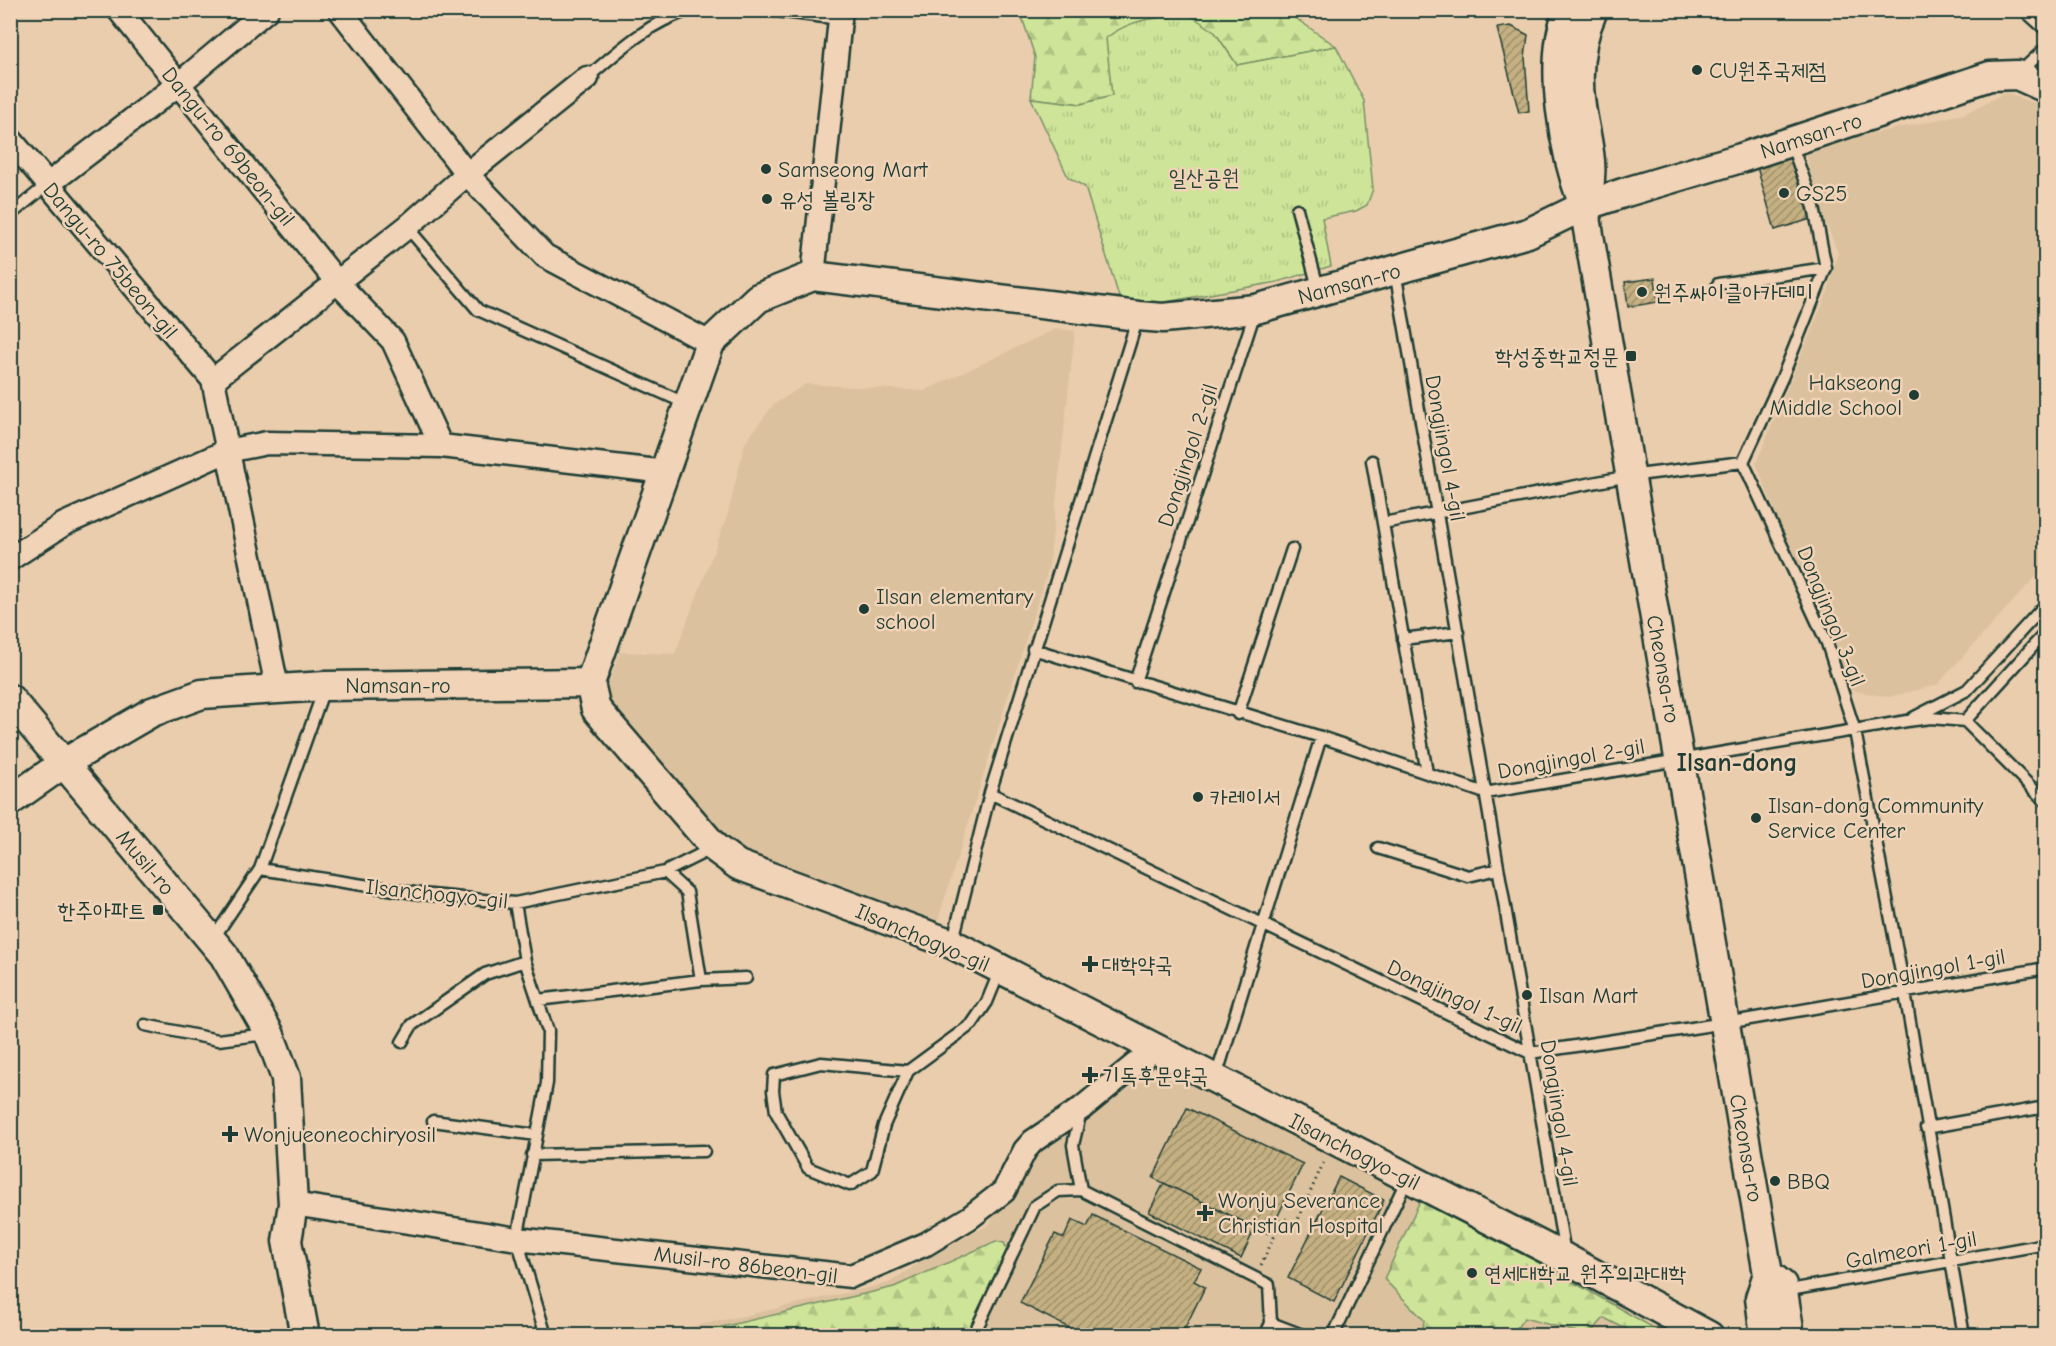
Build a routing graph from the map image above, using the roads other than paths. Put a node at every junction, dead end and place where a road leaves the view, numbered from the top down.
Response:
1 (119, 10) edge
2 (267, 10) edge
3 (340, 10) edge
4 (690, 10) edge
5 (768, 10) edge
6 (2024, 10) edge
7 (841, 15) edge
8 (1574, 16) edge
9 (2046, 30) edge
10 (2046, 48) edge
11 (2017, 75) junction
12 (587, 78) joint
13 (180, 83) junction
14 (2046, 88) edge
15 (10, 139) edge
16 (1791, 142) junction
17 (467, 174) junction
18 (47, 184) junction
19 (1584, 206) junction
20 (1298, 209) dead end
21 (10, 216) edge
22 (406, 227) junction
23 (1826, 268) junction
24 (1395, 270) junction
25 (813, 276) junction
26 (337, 282) junction
27 (1718, 284) dead end
28 (1319, 291) junction
29 (1256, 309) junction
30 (1138, 316) junction
31 (710, 343) junction
32 (213, 380) junction
33 (688, 405) junction
34 (441, 446) junction
35 (227, 451) junction
36 (1372, 461) dead end
37 (1743, 462) junction
38 (666, 472) junction
39 (1629, 476) junction
40 (1438, 512) junction
41 (1383, 523) junction
42 (1292, 549) dead end
43 (10, 559) edge
44 (2046, 604) edge
45 (1458, 632) junction
46 (2046, 632) edge
47 (1403, 639) junction
48 (1033, 649) junction
49 (1135, 682) junction
50 (590, 683) junction
51 (325, 686) junction
52 (277, 687) junction
53 (10, 699) edge
54 (1238, 714) junction
55 (1907, 721) junction
56 (1965, 721) junction
57 (1855, 731) junction
58 (1321, 737) junction
59 (1680, 759) junction
60 (64, 763) junction
61 (1427, 773) junction
62 (990, 793) junction
63 (1485, 793) junction
64 (10, 801) edge
65 (2046, 802) edge
66 (714, 848) junction
67 (1378, 848) dead end
68 (260, 869) junction
69 (1498, 869) junction
70 (665, 872) junction
71 (515, 903) junction
72 (1264, 926) junction
73 (212, 941) junction
74 (952, 944) junction
75 (525, 961) junction
76 (2046, 968) edge
77 (1000, 970) junction
78 (746, 978) dead end
79 (701, 980) junction
80 (1905, 993) junction
81 (538, 1000) junction
82 (1725, 1023) junction
83 (145, 1025) dead end
84 (269, 1033) junction
85 (402, 1042) dead end
86 (1154, 1049) junction
87 (1530, 1053) junction
88 (908, 1071) junction
89 (1215, 1080) junction
90 (2046, 1107) edge
91 (1082, 1108) junction
92 (433, 1121) dead end
93 (1926, 1128) junction
94 (536, 1135) junction
95 (704, 1151) dead end
96 (532, 1155) junction
97 (1408, 1177) junction
98 (1080, 1190) junction
99 (293, 1204) junction
100 (517, 1239) junction
101 (2046, 1244) edge
102 (1565, 1258) junction
103 (1951, 1262) junction
104 (1776, 1283) junction
105 (1271, 1323) junction
106 (305, 1335) edge
107 (546, 1335) edge
108 (973, 1335) edge
109 (1265, 1335) edge
110 (1305, 1335) edge
111 (1333, 1335) edge
112 (1709, 1335) edge
113 (1765, 1335) edge
114 (1790, 1335) edge
115 (1964, 1335) edge

1 - 13 street, Dangu-ro 69beon-gil
2 - 13 street
3 - 17 street
4 - 12 lane
5 - 7 lane
6 - 9 lane
7 - 25 street
8 - 19 street, Cheonsa-ro
10 - 11 lane
11 - 14 street, Namsan-ro
11 - 16 street, Namsan-ro
12 - 17 street
13 - 18 street
13 - 26 street, Dangu-ro 69beon-gil
15 - 18 street, Dangu-ro 75beon-gil
16 - 19 street, Namsan-ro
16 - 23 lane
17 - 22 street
17 - 31 street
18 - 21 lane
18 - 32 street, Dangu-ro 75beon-gil
19 - 24 street, Namsan-ro
19 - 39 street, Cheonsa-ro
20 - 28 lane
22 - 26 street
22 - 33 lane
23 - 27 lane
23 - 37 lane
24 - 28 street, Namsan-ro
24 - 40 lane, Dongjingol 4-gil
25 - 30 street, Namsan-ro
25 - 31 street, Namsan-ro
26 - 32 street
26 - 34 street, Dangu-ro 69beon-gil
28 - 29 street, Namsan-ro
29 - 30 street, Namsan-ro
29 - 49 lane, Dongjingol 2-gil
30 - 48 lane
31 - 33 street, Namsan-ro
32 - 35 street, Dangu-ro 75beon-gil
33 - 38 street, Namsan-ro
34 - 35 street
34 - 38 street
35 - 43 street
35 - 52 street, Dangu-ro 75beon-gil
36 - 41 lane
37 - 39 lane
37 - 57 lane, Dongjingol 3-gil
38 - 50 street, Namsan-ro
39 - 40 lane
39 - 59 street, Cheonsa-ro
40 - 41 lane
40 - 45 lane, Dongjingol 4-gil
41 - 47 lane
42 - 54 lane
44 - 55 lane
45 - 47 lane
45 - 63 lane, Dongjingol 4-gil
46 - 56 lane
47 - 61 lane
48 - 49 lane, Dongjingol 2-gil
48 - 62 lane
49 - 54 lane, Dongjingol 2-gil
50 - 51 street, Namsan-ro
50 - 66 street, Ilsanchogyo-gil
51 - 52 street, Namsan-ro
51 - 68 lane
52 - 60 street, Namsan-ro
53 - 60 street, Musil-ro
54 - 58 lane, Dongjingol 2-gil
55 - 56 lane, Dongjingol 2-gil
55 - 57 lane, Dongjingol 2-gil
56 - 65 lane
57 - 59 lane, Dongjingol 2-gil
57 - 80 lane, Dongjingol 3-gil
58 - 61 lane, Dongjingol 2-gil
58 - 72 lane
59 - 63 lane, Dongjingol 2-gil
59 - 82 street, Cheonsa-ro
60 - 64 street, Namsan-ro
60 - 73 street, Musil-ro
61 - 63 lane, Dongjingol 2-gil
62 - 72 lane, Dongjingol 1-gil
62 - 74 lane
63 - 69 lane, Dongjingol 4-gil
66 - 70 lane, Ilsanchogyo-gil
66 - 74 street, Ilsanchogyo-gil
67 - 69 lane
68 - 71 lane, Ilsanchogyo-gil
68 - 73 lane
69 - 87 lane, Dongjingol 4-gil
70 - 71 lane, Ilsanchogyo-gil
70 - 79 lane
71 - 75 lane
72 - 87 lane, Dongjingol 1-gil
72 - 89 lane
73 - 84 street, Musil-ro
74 - 77 street, Ilsanchogyo-gil
75 - 81 lane
75 - 85 lane
76 - 80 lane, Dongjingol 1-gil
77 - 86 street, Ilsanchogyo-gil
77 - 88 lane, Ilsanchogyo-gil
78 - 79 lane
79 - 81 lane
80 - 82 lane, Dongjingol 1-gil
80 - 93 lane, Dongjingol 3-gil
81 - 94 lane
82 - 87 lane, Dongjingol 1-gil
82 - 104 street, Cheonsa-ro
83 - 84 lane
84 - 99 street, Musil-ro
86 - 89 street, Ilsanchogyo-gil
86 - 91 street, Musil-ro 86beon-gil
87 - 102 lane, Dongjingol 4-gil
88 - 88 lane, Ilsanchogyo-gil
89 - 97 street, Ilsanchogyo-gil
90 - 93 lane
91 - 98 lane
91 - 100 street, Musil-ro 86beon-gil
92 - 94 lane
93 - 103 lane, Dongjingol 3-gil
94 - 96 lane
95 - 96 lane
96 - 100 lane
97 - 102 street, Ilsanchogyo-gil
97 - 111 lane
98 - 105 lane
98 - 108 lane
99 - 100 street, Musil-ro 86beon-gil
99 - 106 street, Musil-ro
100 - 107 lane
101 - 103 lane, Galmeori 1-gil
102 - 112 street, Ilsanchogyo-gil
103 - 104 lane, Galmeori 1-gil
103 - 115 lane, Dongjingol 3-gil
104 - 113 street, Cheonsa-ro
104 - 114 street, Cheonsa-ro
105 - 109 lane
105 - 110 lane

